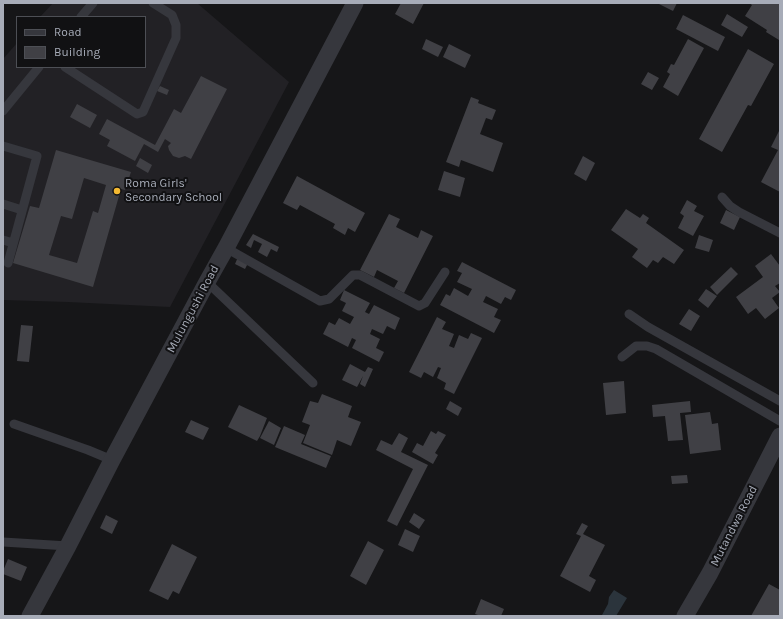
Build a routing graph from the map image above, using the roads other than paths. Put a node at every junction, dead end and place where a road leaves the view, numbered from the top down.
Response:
1 (93, 3) edge
2 (153, 3) edge
3 (355, 3) edge
4 (82, 16) edge
5 (38, 68) edge
6 (67, 68) edge
7 (3, 111) edge
8 (3, 146) edge
9 (722, 197) dead end
10 (3, 204) edge
11 (22, 210) junction
12 (780, 233) edge
13 (3, 240) edge
14 (13, 243) junction
15 (226, 248) junction
16 (8, 263) dead end
17 (445, 272) dead end
18 (207, 282) junction
19 (629, 314) dead end
20 (622, 357) dead end
21 (313, 383) dead end
22 (780, 401) edge
23 (780, 421) edge
24 (14, 424) dead end
25 (780, 436) edge
26 (112, 460) junction
27 (3, 542) edge
28 (68, 546) junction
29 (30, 616) edge
30 (685, 616) edge

1 - 4 lane
2 - 6 lane
3 - 15 street, Mulungushi Road
5 - 7 lane
8 - 11 lane
9 - 12 lane
10 - 11 lane
11 - 14 lane
13 - 14 lane
14 - 16 lane
15 - 17 lane
15 - 18 street, Mulungushi Road
18 - 21 lane
18 - 26 street, Mulungushi Road
19 - 22 lane
20 - 23 lane
24 - 26 lane
25 - 30 street, Mutandwa Road
26 - 28 street, Mulungushi Road
27 - 28 lane
28 - 29 street, Mulungushi Road

